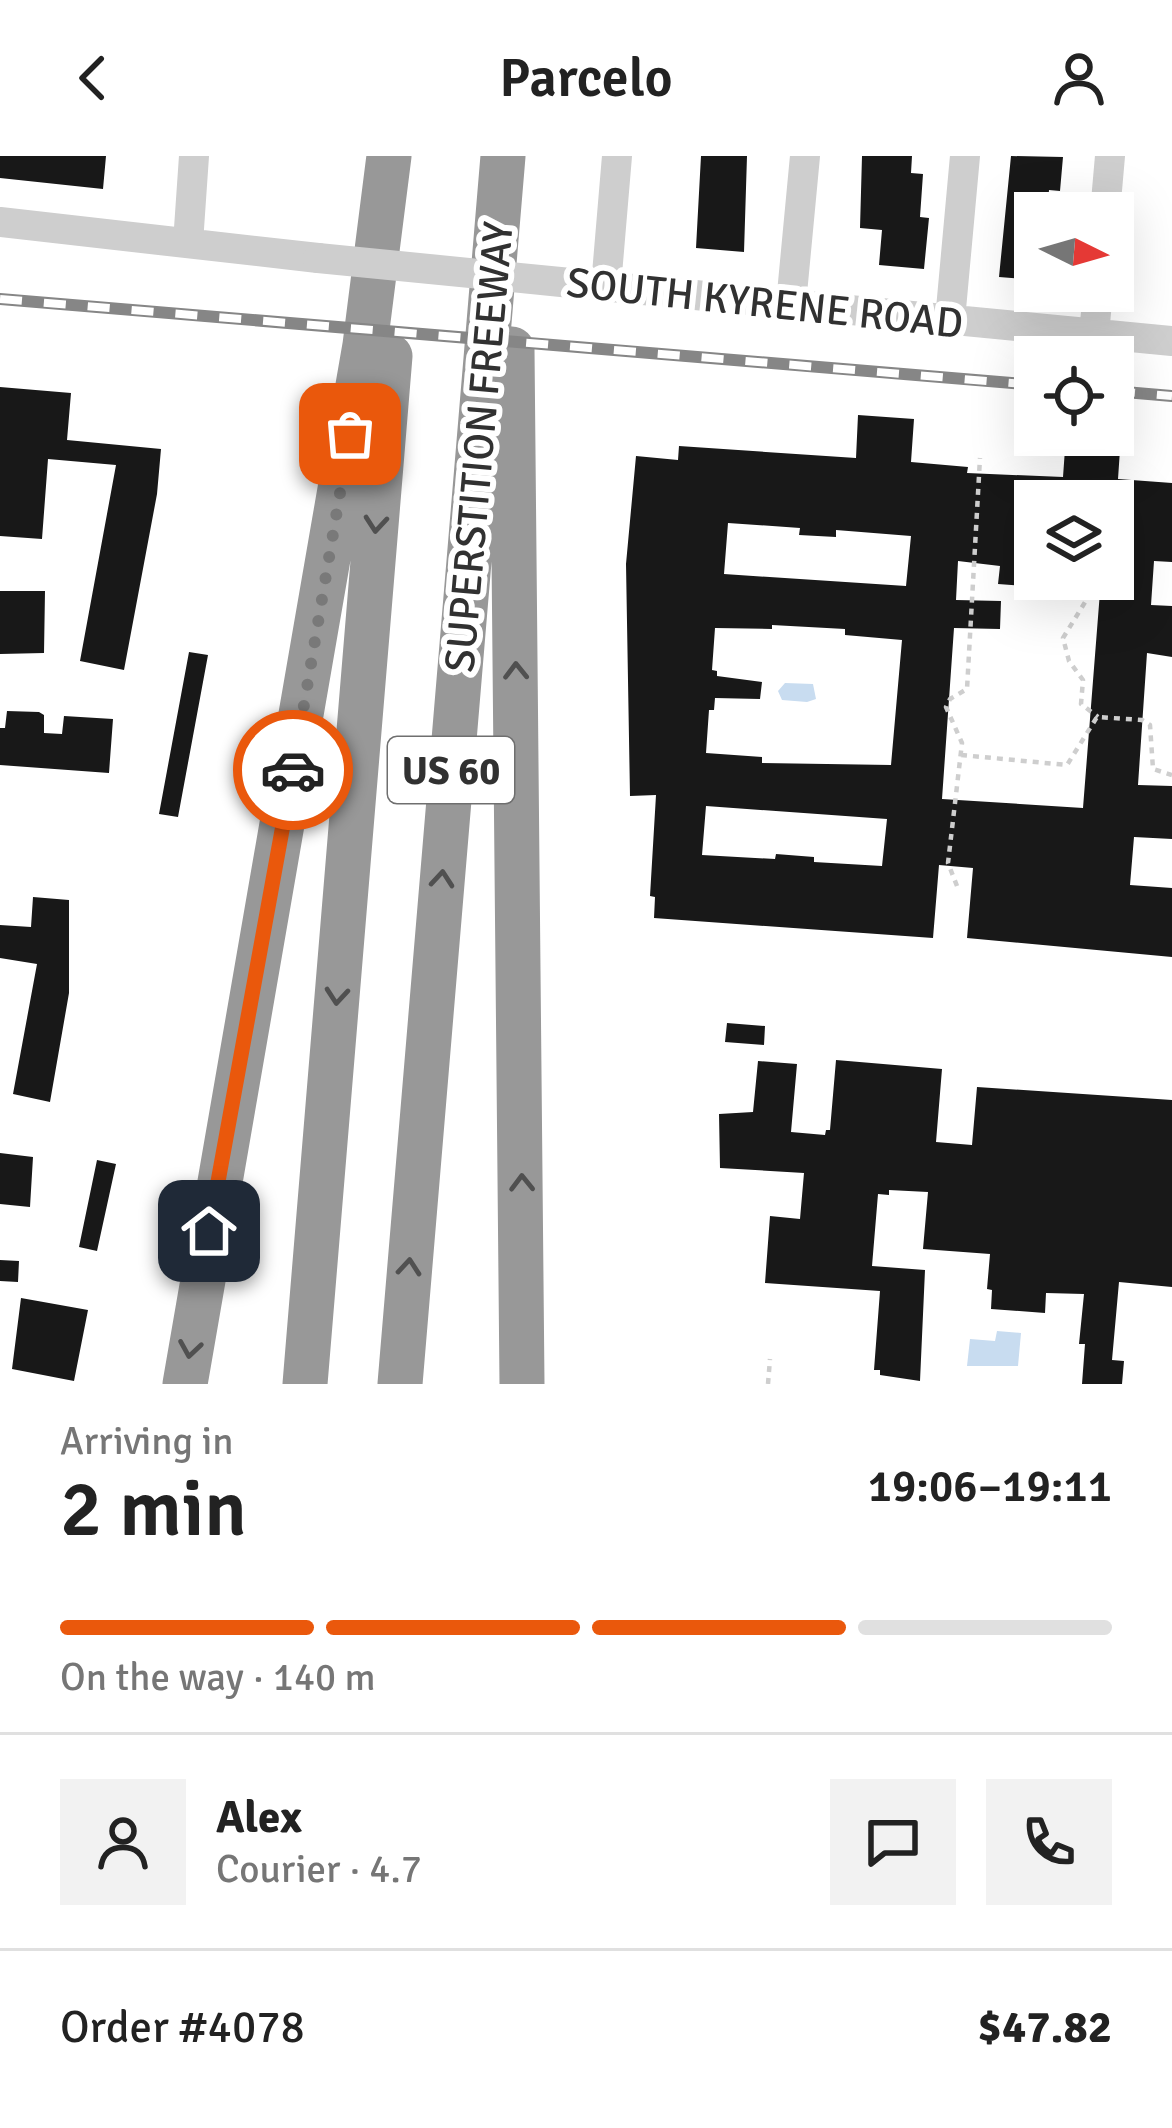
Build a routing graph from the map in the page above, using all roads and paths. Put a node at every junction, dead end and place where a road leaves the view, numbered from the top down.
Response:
1 (194, 156) edge
2 (388, 156) edge
3 (406, 156) edge
4 (506, 156) edge
5 (617, 156) edge
6 (805, 156) edge
7 (965, 156) edge
8 (1110, 156) edge
9 (1107, 192) edge
10 (0, 223) edge
11 (188, 243) junction
12 (598, 285) junction
13 (791, 304) junction
14 (1096, 312) edge
15 (950, 320) junction
16 (1094, 334) junction
17 (1172, 341) edge
18 (980, 458) dead end
19 (1087, 600) edge
20 (1098, 717) junction
21 (961, 755) junction
22 (1172, 775) edge
23 (957, 886) dead end
24 (770, 1359) dead end
25 (184, 1384) edge
26 (305, 1384) edge
27 (400, 1384) edge
28 (522, 1384) edge
29 (768, 1384) edge

1 - 11 street
2 -> 25 highway
3 -> 26 highway, US 60
27 -> 4 highway, SUPERSTITION FREEWAY / US 60
28 -> 4 highway
5 - 12 street
6 - 13 street
7 - 15 street
8 - 9 street
10 - 11 street, SOUTH KYRENE ROAD
11 - 12 street, SOUTH KYRENE ROAD, bridge
12 - 13 street, SOUTH KYRENE ROAD
13 - 15 street, SOUTH KYRENE ROAD
14 - 16 street
15 - 16 street, SOUTH KYRENE ROAD
16 - 17 street, SOUTH KYRENE ROAD
18 - 21 path
19 - 20 path
20 - 21 path
20 - 22 path
21 - 23 path
24 - 29 path

